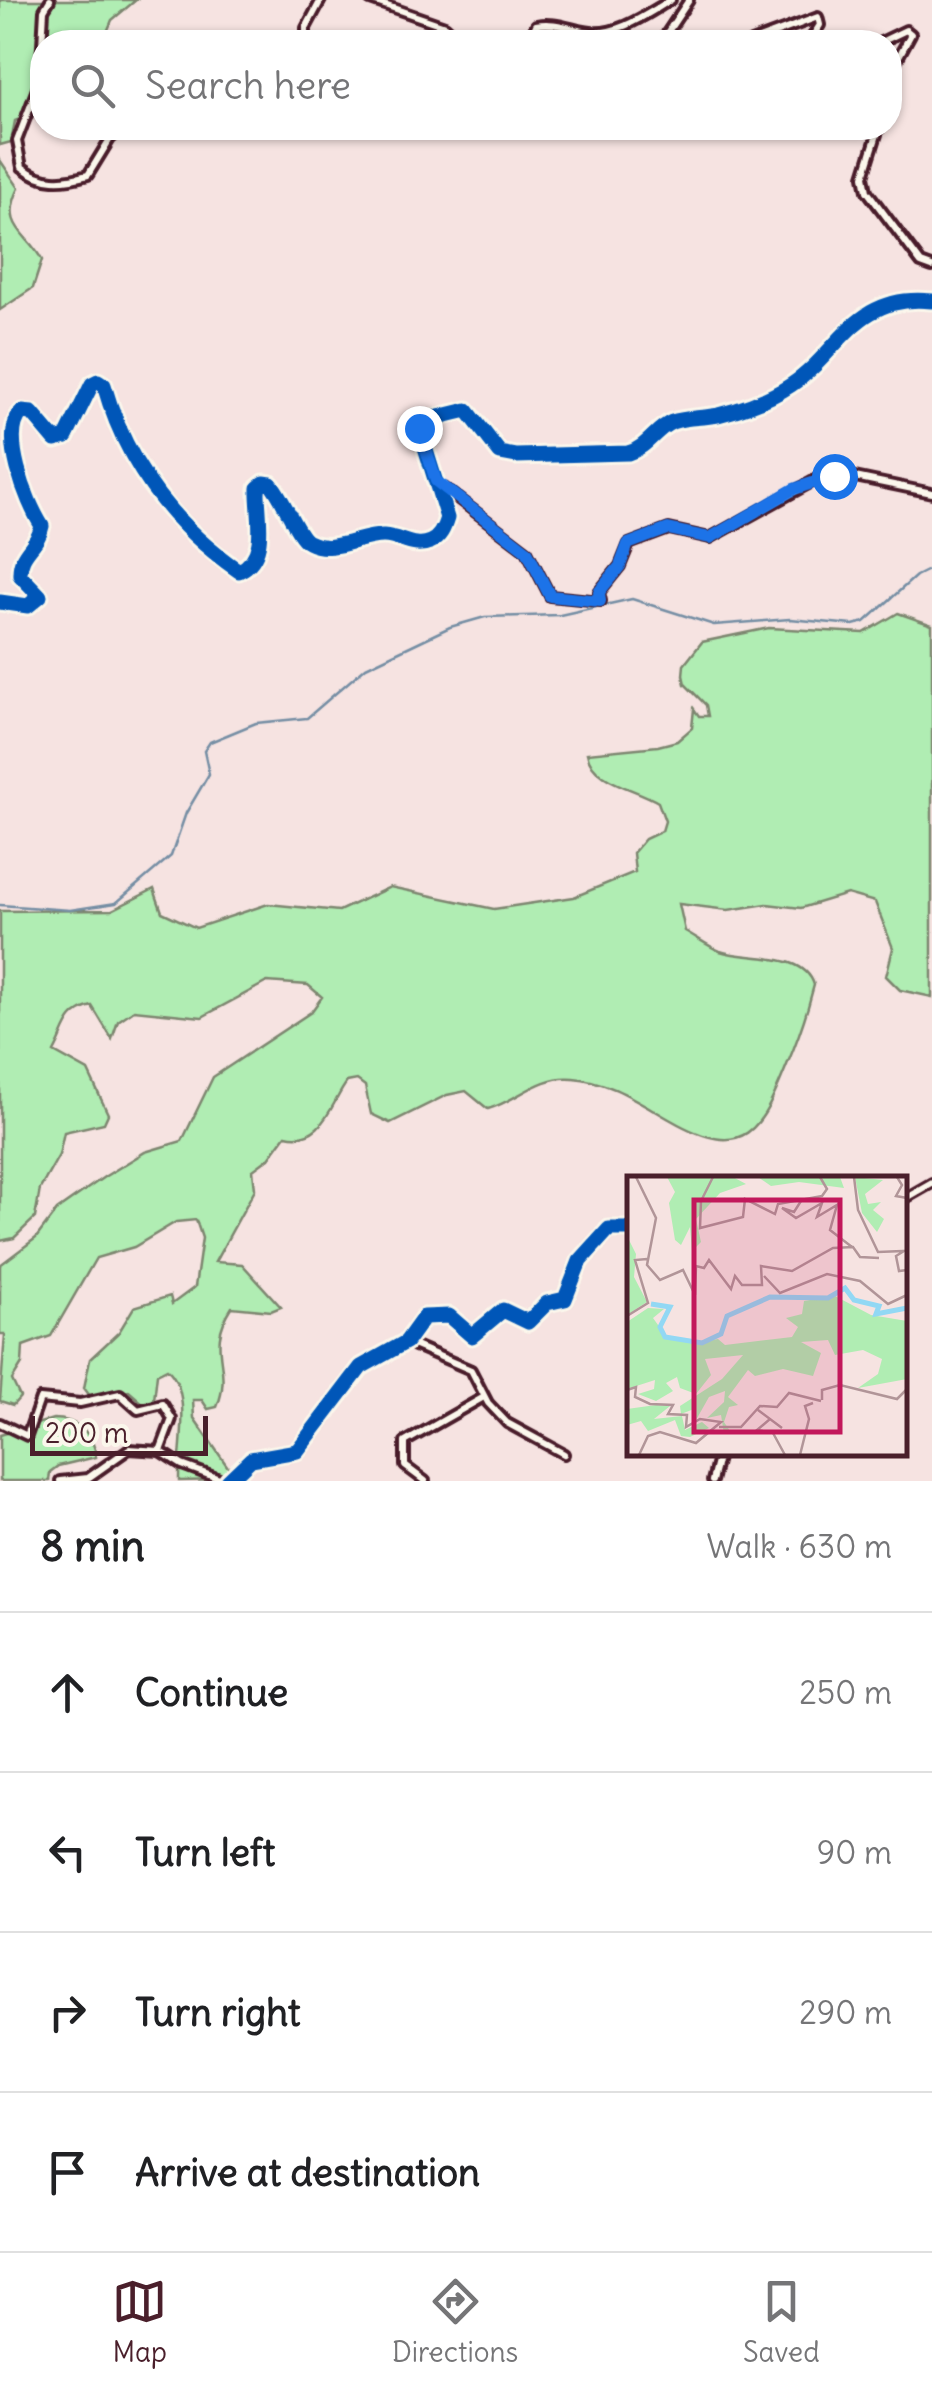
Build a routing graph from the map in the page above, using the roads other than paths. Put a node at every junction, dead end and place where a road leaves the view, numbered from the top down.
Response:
1 (50, 0) edge
2 (320, 0) edge
3 (370, 0) edge
4 (671, 0) edge
5 (689, 0) edge
6 (43, 30) edge
7 (306, 30) edge
8 (449, 30) edge
9 (534, 30) edge
10 (582, 30) edge
11 (607, 30) edge
12 (669, 30) edge
13 (783, 30) edge
14 (816, 30) edge
15 (902, 32) edge
16 (902, 52) edge
17 (30, 107) edge
18 (109, 140) edge
19 (875, 140) edge
20 (932, 268) edge
21 (932, 300) edge
22 (436, 481) junction
23 (932, 493) edge
24 (0, 602) edge
25 (932, 1183) edge
26 (907, 1197) edge
27 (627, 1229) edge
28 (406, 1342) junction
29 (484, 1397) junction
30 (0, 1423) edge
31 (160, 1450) junction
32 (564, 1454) dead end
33 (718, 1456) edge
34 (60, 1481) edge
35 (227, 1481) edge
36 (424, 1481) edge
37 (712, 1481) edge

1 - 6 street
2 - 7 street
3 - 8 street
4 - 11 street
5 - 12 street
9 - 10 street
13 - 14 street
15 - 16 street
17 - 18 street
19 - 20 street
21 - 22 street
22 - 23 street
22 - 24 street
25 - 26 street
27 - 28 street
28 - 29 street
28 - 35 street
29 - 32 street
29 - 36 street
30 - 31 street
31 - 34 street
31 - 35 street
33 - 37 street

